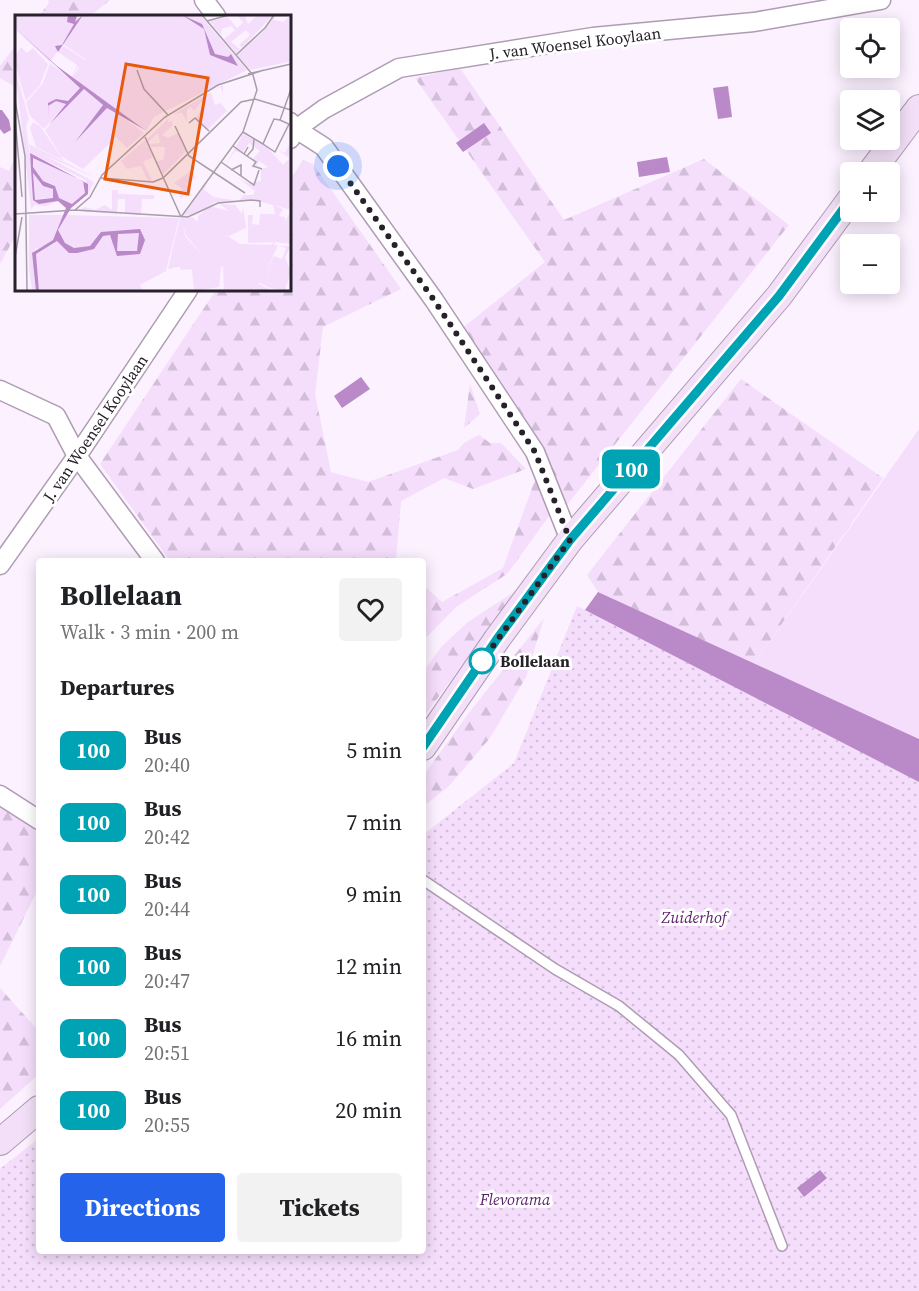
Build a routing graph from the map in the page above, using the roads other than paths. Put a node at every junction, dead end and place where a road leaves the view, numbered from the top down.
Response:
1 (204, 0) edge
2 (881, 0) edge
3 (215, 15) edge
4 (919, 108) edge
5 (292, 129) edge
6 (878, 162) edge
7 (840, 214) edge
8 (188, 291) edge
9 (0, 390) edge
10 (77, 456) junction
11 (570, 540) junction
12 (153, 558) edge
13 (0, 565) edge
14 (426, 743) edge
15 (0, 795) edge
16 (36, 818) edge
17 (426, 882) edge
18 (36, 1112) edge
19 (0, 1142) edge
20 (782, 1246) dead end

1 - 3 street
2 - 5 street, J. van Woensel Kooylaan
4 - 6 main road
5 - 11 street
7 - 11 main road
8 - 10 street, J. van Woensel Kooylaan
9 - 10 street
10 - 12 street
10 - 13 street, J. van Woensel Kooylaan
11 - 14 main road
15 - 16 street
17 - 20 lane
18 - 19 main road

